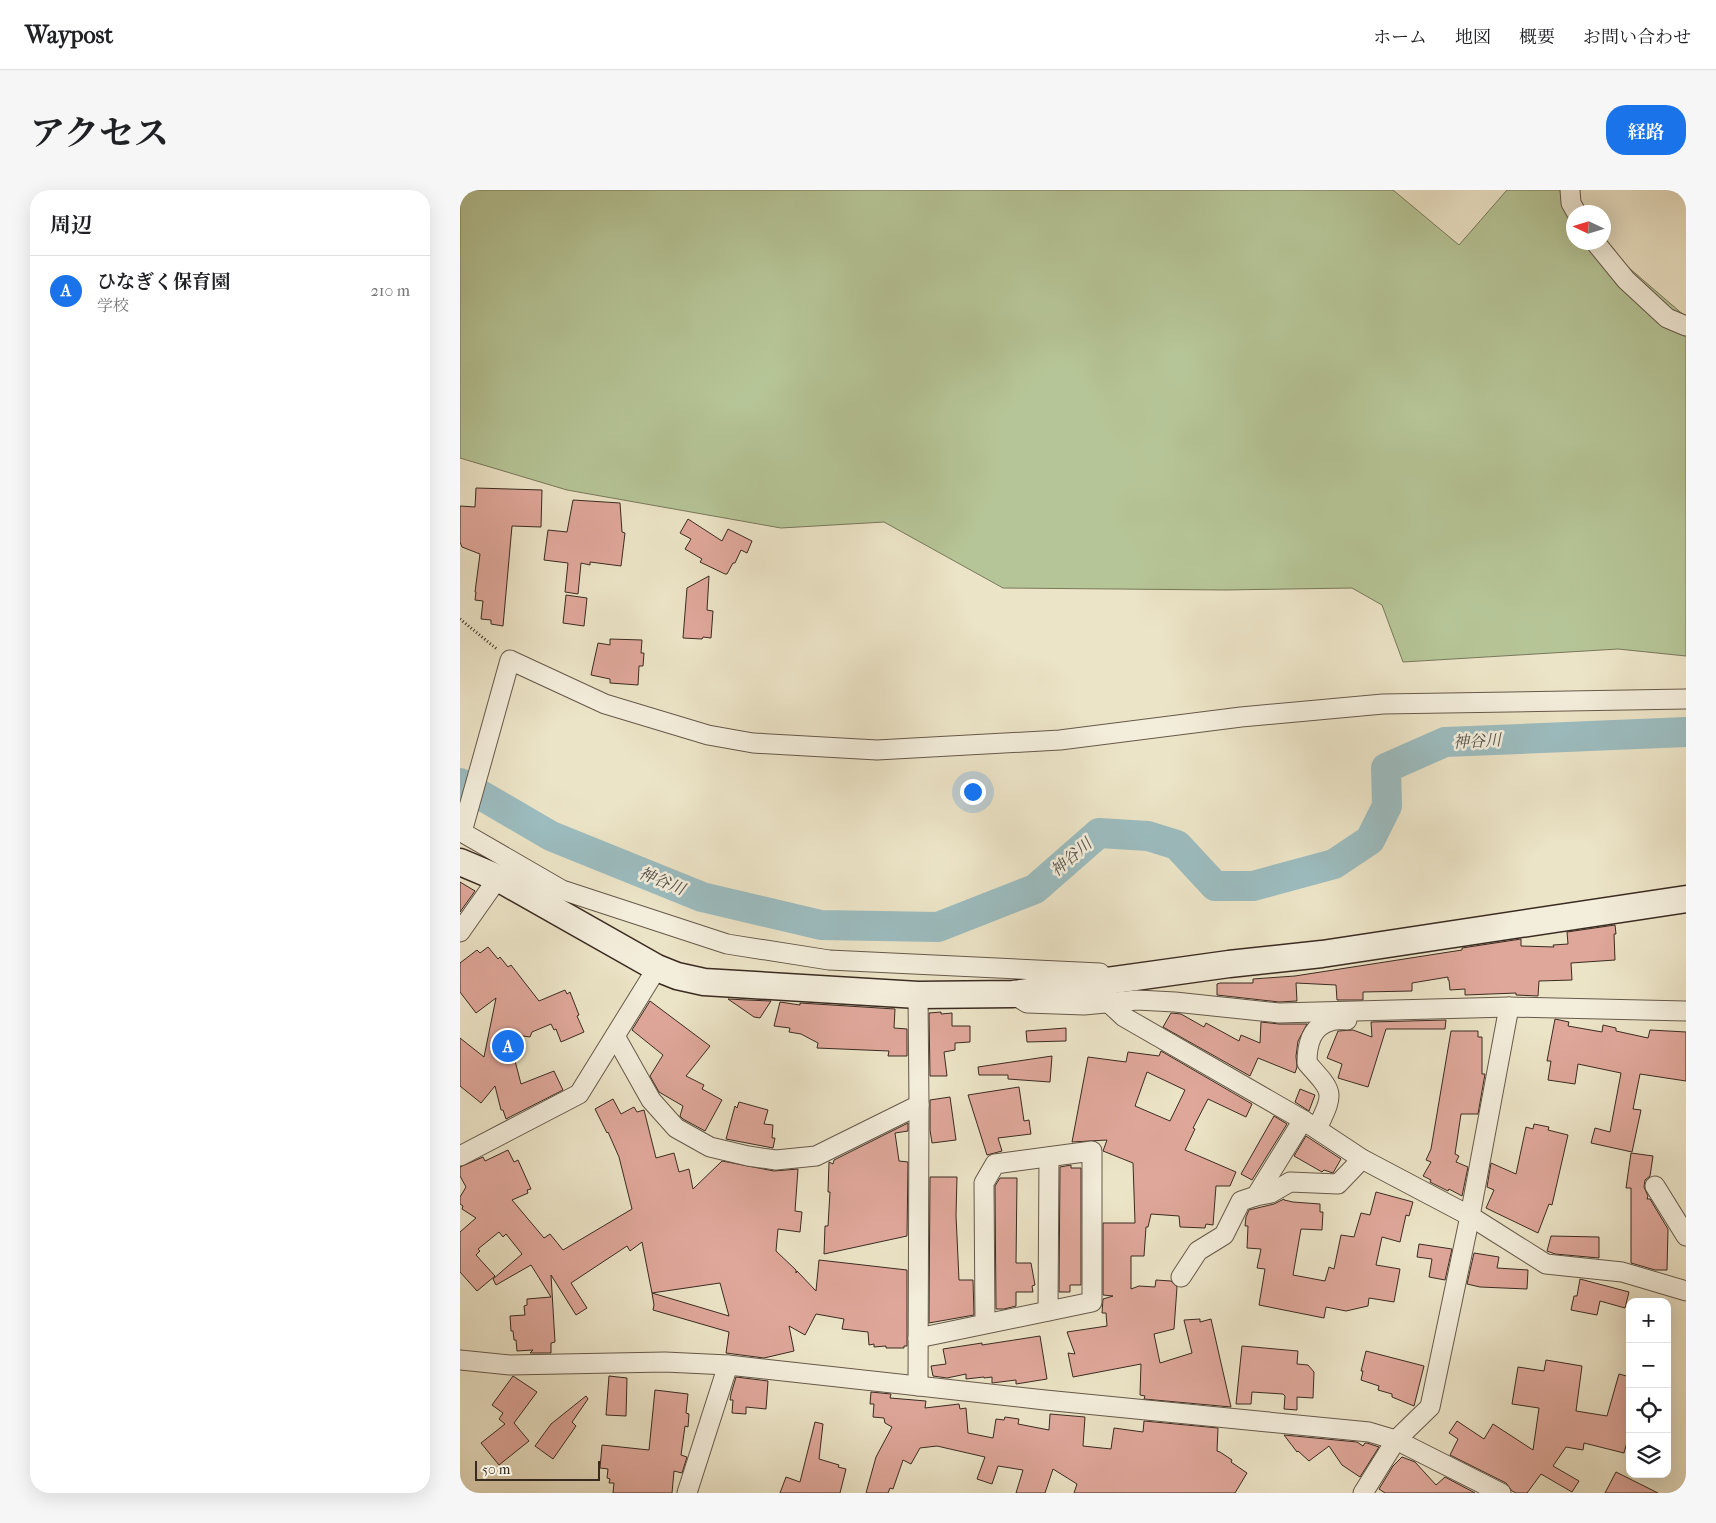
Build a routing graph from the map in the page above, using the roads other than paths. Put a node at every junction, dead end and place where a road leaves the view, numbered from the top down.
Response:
1 (1570, 190) edge
2 (1572, 205) edge
3 (1602, 250) edge
4 (1686, 326) edge
5 (1686, 699) edge
6 (461, 832) edge
7 (460, 862) edge
8 (498, 878) junction
9 (1686, 899) edge
10 (460, 932) edge
11 (657, 968) junction
12 (1111, 992) junction
13 (918, 995) junction
14 (1510, 1007) junction
15 (1356, 1011) junction
16 (1686, 1011) edge
17 (615, 1036) junction
18 (919, 1105) junction
19 (1310, 1124) junction
20 (460, 1156) edge
21 (1049, 1157) junction
22 (1362, 1159) junction
23 (1655, 1186) dead end
24 (1256, 1196) junction
25 (1470, 1216) junction
26 (1686, 1236) edge
27 (1181, 1278) dead end
28 (1686, 1291) edge
29 (1048, 1311) junction
30 (985, 1324) junction
31 (918, 1338) junction
32 (460, 1360) edge
33 (728, 1365) junction
34 (918, 1386) junction
35 (1396, 1440) junction
36 (687, 1493) edge
37 (1363, 1493) edge
38 (1501, 1493) edge

1 - 2 street
3 - 4 street
5 - 6 street
6 - 12 street
7 - 8 street
8 - 10 street
8 - 11 street
9 - 12 street
11 - 13 street
11 - 17 street
12 - 13 street
12 - 15 street
12 - 19 street
13 - 18 street
14 - 15 street
14 - 16 street
14 - 25 street
15 - 19 street
17 - 18 street
17 - 20 street
18 - 31 street
19 - 22 street
19 - 24 street
21 - 29 street
21 - 29 street
21 - 30 street
22 - 24 street
22 - 25 street
23 - 26 street
24 - 27 street
25 - 28 street
25 - 35 street
29 - 30 street
30 - 31 street
31 - 34 street
32 - 33 street
33 - 34 street
33 - 36 street
34 - 35 street
35 - 37 street
35 - 38 street

